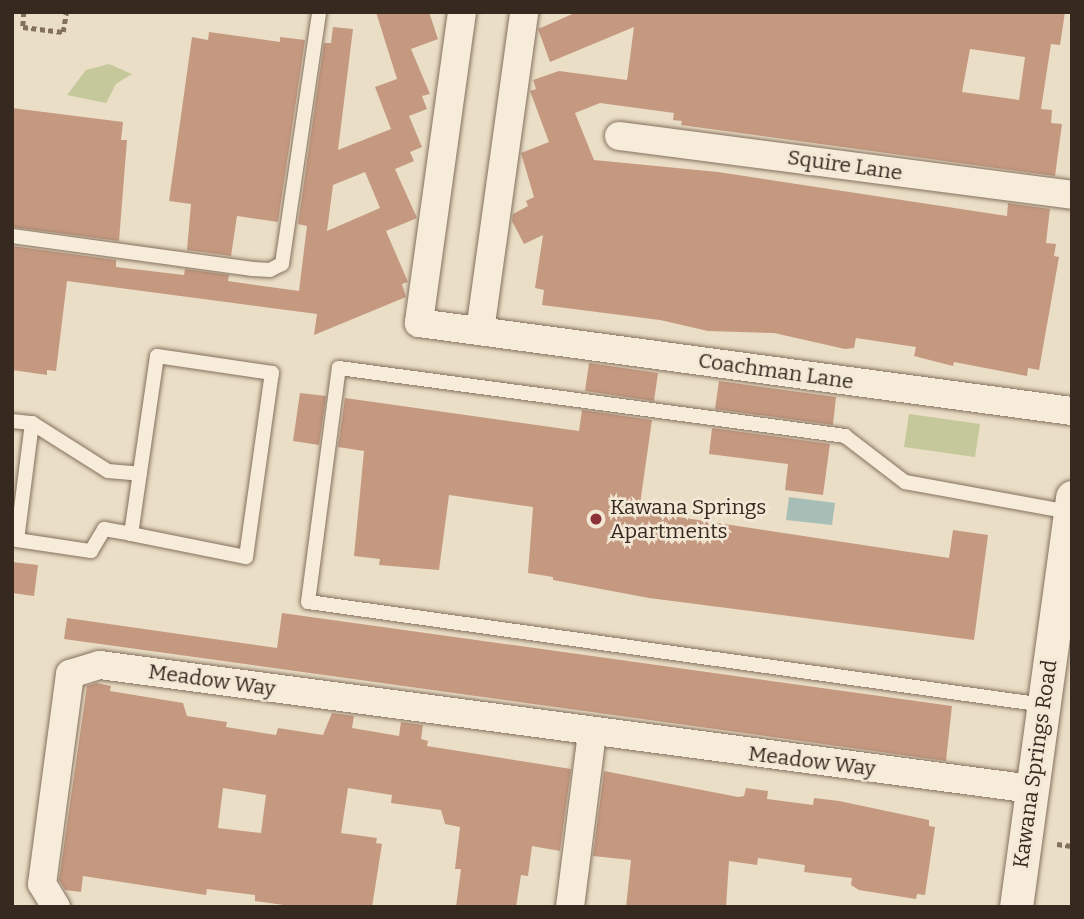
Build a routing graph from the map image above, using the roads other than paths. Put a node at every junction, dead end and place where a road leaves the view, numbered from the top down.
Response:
1 (319, 12) edge
2 (463, 12) edge
3 (524, 12) edge
4 (619, 135) dead end
5 (1072, 195) edge
6 (12, 236) edge
7 (480, 331) junction
8 (1072, 411) edge
9 (12, 421) edge
10 (32, 423) junction
11 (140, 474) junction
12 (1071, 505) edge
13 (131, 534) junction
14 (1044, 705) junction
15 (592, 732) junction
16 (1032, 789) junction
17 (1020, 872) junction
18 (56, 907) edge
19 (570, 907) edge
20 (1004, 907) edge
21 (1016, 907) edge

1 - 6 lane
2 - 7 street, Coachman Lane
3 - 7 street
4 - 5 street, Squire Lane
7 - 8 street, Coachman Lane
9 - 10 lane
10 - 11 lane
10 - 13 lane
11 - 13 lane
11 - 13 lane
12 - 14 street, Kawana Springs Road
12 - 14 lane
14 - 16 street, Kawana Springs Road
15 - 16 street, Meadow Way
15 - 18 street, Meadow Way
15 - 19 street
16 - 17 street, Kawana Springs Road
17 - 20 street
17 - 21 street, Kawana Springs Road

